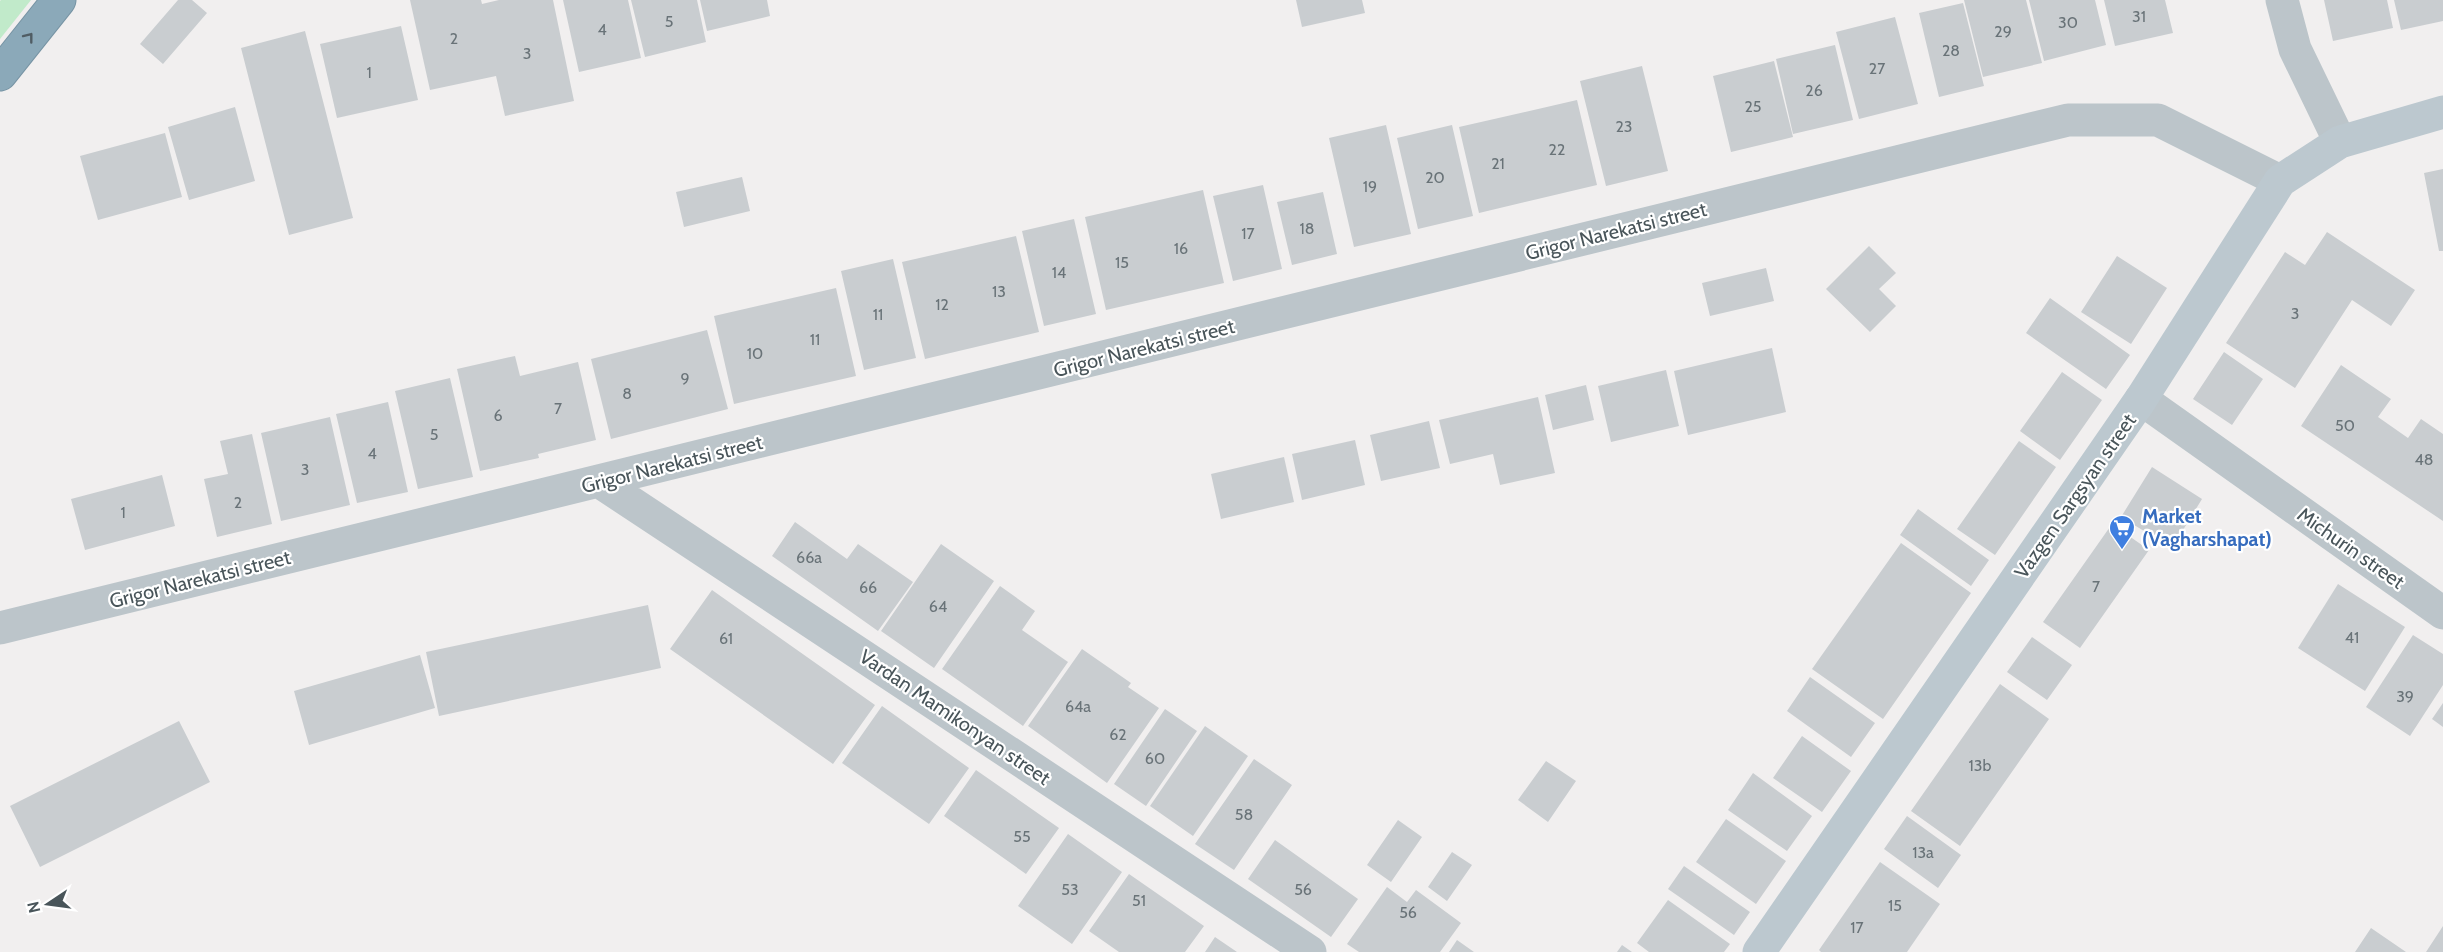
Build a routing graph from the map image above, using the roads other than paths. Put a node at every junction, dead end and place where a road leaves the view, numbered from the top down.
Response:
1 (59, 0) edge
2 (2282, 0) edge
3 (0, 74) edge
4 (2443, 112) edge
5 (2340, 142) junction
6 (2280, 181) junction
7 (2141, 399) junction
8 (600, 482) junction
9 (2443, 614) edge
10 (0, 628) edge
11 (1310, 952) edge
12 (1759, 952) edge

3 -> 1 highway
2 - 5 street
4 - 5 street, Vazgen Sargsyan street
5 - 6 street, Vazgen Sargsyan street
6 - 7 street, Vazgen Sargsyan street
6 - 8 street, Grigor Narekatsi street
7 - 9 street, Michurin street
7 - 12 street, Vazgen Sargsyan street
8 - 10 street, Grigor Narekatsi street
8 - 11 street, Vardan Mamikonyan street

